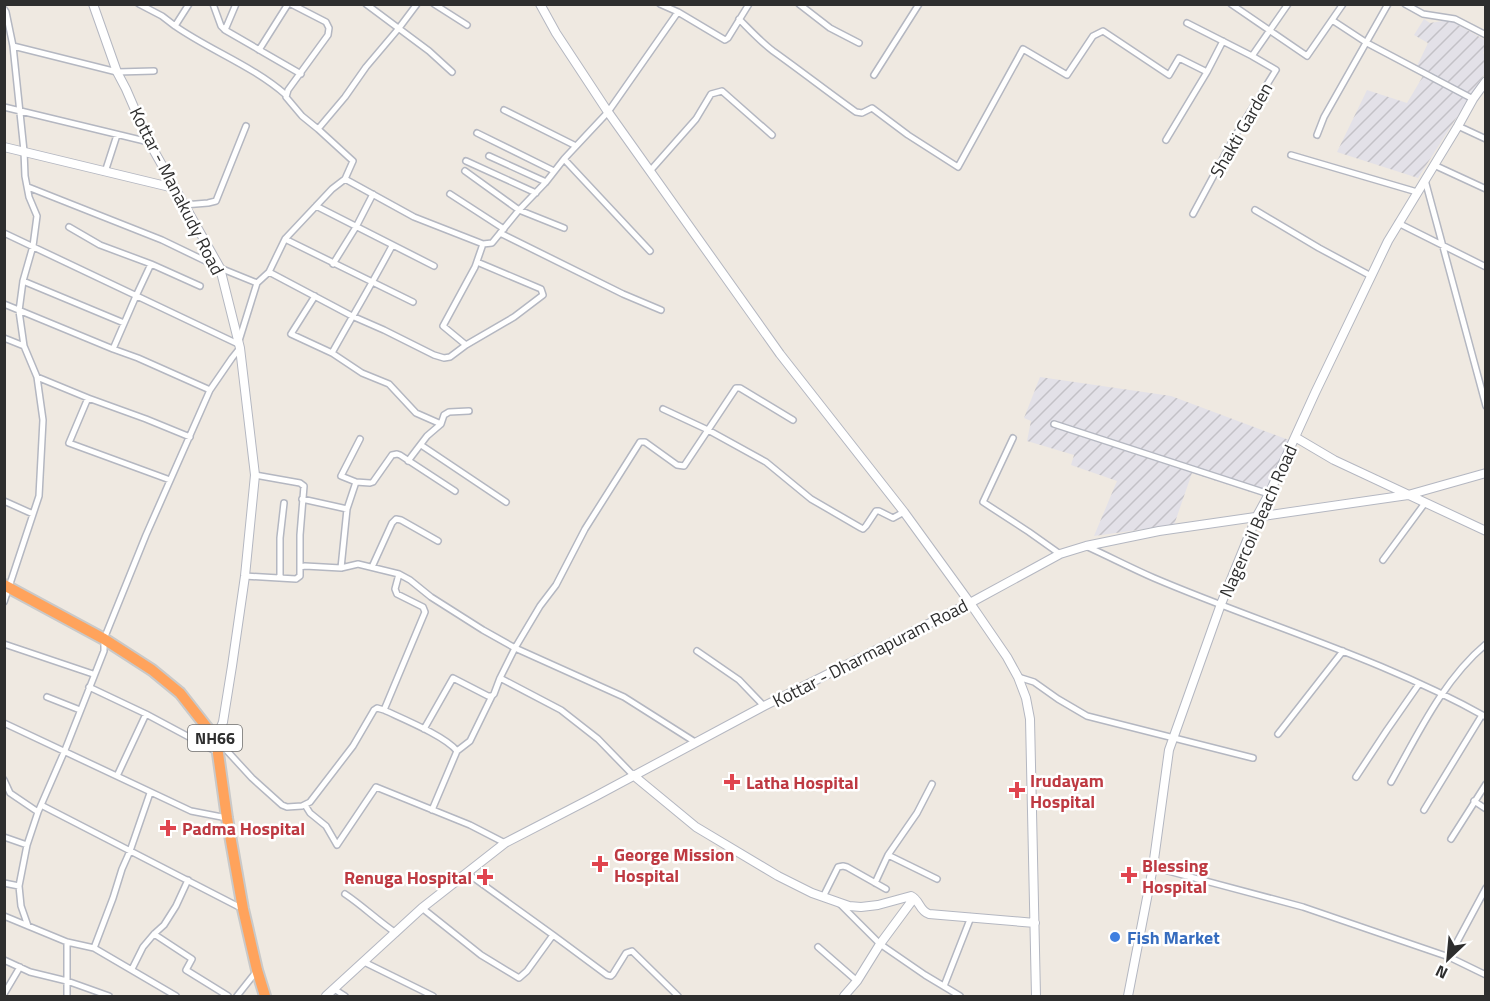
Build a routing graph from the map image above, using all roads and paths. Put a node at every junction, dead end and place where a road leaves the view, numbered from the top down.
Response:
1 (93, 4) edge
2 (139, 4) edge
3 (189, 4) edge
4 (213, 4) edge
5 (236, 4) edge
6 (289, 4) edge
7 (366, 4) edge
8 (417, 4) edge
9 (434, 4) edge
10 (540, 4) edge
11 (660, 4) edge
12 (748, 4) edge
13 (799, 4) edge
14 (919, 4) edge
15 (1231, 4) edge
16 (1288, 4) edge
17 (1343, 4) edge
18 (1388, 4) edge
19 (1405, 4) edge
20 (4, 9) edge
21 (678, 12) junction
22 (739, 19) junction
23 (1332, 20) junction
24 (1187, 23) dead end
25 (467, 25) dead end
26 (175, 26) junction
27 (399, 28) junction
28 (225, 30) junction
29 (1269, 30) junction
30 (1485, 35) edge
31 (1223, 41) junction
32 (859, 43) dead end
33 (1367, 43) junction
34 (13, 46) junction
35 (259, 50) junction
36 (1252, 56) junction
37 (154, 71) dead end
38 (117, 72) junction
39 (452, 72) dead end
40 (1207, 72) junction
41 (301, 74) junction
42 (874, 75) dead end
43 (1485, 81) edge
44 (286, 95) junction
45 (1473, 99) junction
46 (4, 107) edge
47 (20, 110) junction
48 (504, 110) dead end
49 (608, 112) junction
50 (246, 126) dead end
51 (1458, 126) junction
52 (318, 129) junction
53 (477, 133) dead end
54 (117, 135) junction
55 (772, 135) dead end
56 (1317, 135) dead end
57 (1485, 139) edge
58 (1166, 140) dead end
59 (150, 142) junction
60 (576, 146) junction
61 (4, 147) edge
62 (24, 151) junction
63 (1291, 155) dead end
64 (489, 156) dead end
65 (564, 159) junction
66 (466, 161) dead end
67 (1434, 165) junction
68 (465, 171) dead end
69 (554, 171) junction
70 (650, 171) junction
71 (105, 172) junction
72 (345, 179) junction
73 (1425, 179) junction
74 (546, 182) junction
75 (27, 187) junction
76 (174, 188) junction
77 (1485, 189) edge
78 (1417, 192) junction
79 (536, 193) junction
80 (373, 194) junction
81 (450, 194) dead end
82 (184, 205) junction
83 (316, 206) junction
84 (519, 210) junction
85 (1255, 210) dead end
86 (1194, 214) dead end
87 (1398, 223) junction
88 (69, 227) dead end
89 (356, 227) junction
90 (564, 228) dead end
91 (502, 231) junction
92 (4, 233) edge
93 (285, 240) junction
94 (483, 244) junction
95 (1442, 245) junction
96 (33, 246) junction
97 (392, 246) junction
98 (650, 251) dead end
99 (477, 262) junction
100 (151, 264) junction
101 (333, 264) junction
102 (434, 266) dead end
103 (1485, 267) edge
104 (220, 268) junction
105 (269, 272) junction
106 (1371, 276) junction
107 (23, 281) junction
108 (256, 284) junction
109 (373, 284) junction
110 (200, 286) dead end
111 (136, 296) junction
112 (315, 296) junction
113 (413, 303) dead end
114 (4, 304) edge
115 (661, 310) dead end
116 (19, 311) junction
117 (352, 316) junction
118 (124, 323) junction
119 (4, 338) edge
120 (466, 345) junction
121 (24, 346) junction
122 (239, 346) junction
123 (113, 349) junction
124 (332, 353) junction
125 (37, 377) junction
126 (210, 390) junction
127 (88, 398) junction
128 (1485, 406) edge
129 (663, 409) dead end
130 (469, 411) dead end
131 (793, 420) dead end
132 (441, 424) junction
133 (1054, 424) dead end
134 (708, 430) junction
135 (190, 437) junction
136 (1295, 437) junction
137 (1013, 438) dead end
138 (360, 439) dead end
139 (421, 446) junction
140 (408, 461) junction
141 (1485, 473) edge
142 (255, 475) junction
143 (170, 480) junction
144 (356, 482) junction
145 (455, 491) dead end
146 (1269, 494) junction
147 (1408, 495) junction
148 (302, 499) junction
149 (4, 501) edge
150 (506, 502) dead end
151 (284, 503) dead end
152 (1425, 503) junction
153 (347, 509) junction
154 (904, 512) junction
155 (33, 514) junction
156 (1257, 516) junction
157 (1485, 531) edge
158 (438, 541) dead end
159 (1086, 546) junction
160 (1060, 554) junction
161 (1383, 560) dead end
162 (300, 567) junction
163 (372, 567) junction
164 (340, 568) junction
165 (399, 574) junction
166 (245, 576) junction
167 (280, 578) junction
168 (6, 586) edge
169 (4, 602) edge
170 (970, 603) junction
171 (1221, 604) junction
172 (104, 639) junction
173 (4, 644) edge
174 (1485, 644) edge
175 (515, 648) junction
176 (697, 651) dead end
177 (1343, 651) junction
178 (93, 675) junction
179 (1018, 677) junction
180 (500, 678) junction
181 (1419, 684) junction
182 (89, 687) junction
183 (1442, 694) junction
184 (492, 696) junction
185 (47, 697) dead end
186 (764, 706) junction
187 (80, 710) junction
188 (384, 710) junction
189 (146, 714) junction
190 (1484, 716) edge
191 (4, 723) edge
192 (424, 729) junction
193 (1278, 734) dead end
194 (1174, 737) junction
195 (216, 739) junction
196 (695, 742) junction
197 (64, 750) junction
198 (457, 751) junction
199 (217, 752) junction
200 (1253, 758) dead end
201 (633, 775) junction
202 (117, 776) junction
203 (1356, 777) dead end
204 (4, 780) edge
205 (1391, 782) dead end
206 (932, 784) dead end
207 (1485, 784) edge
208 (7, 792) edge
209 (150, 793) junction
210 (1474, 801) junction
211 (41, 806) junction
212 (305, 806) junction
213 (1485, 809) edge
214 (432, 810) junction
215 (1424, 810) dead end
216 (38, 812) junction
217 (227, 818) junction
218 (4, 837) edge
219 (1451, 839) dead end
220 (505, 843) junction
221 (27, 845) junction
222 (130, 851) junction
223 (888, 855) junction
224 (1153, 867) junction
225 (467, 873) junction
226 (937, 879) dead end
227 (188, 880) junction
228 (4, 883) edge
229 (876, 883) junction
230 (19, 886) junction
231 (1485, 888) edge
232 (886, 889) dead end
233 (345, 894) dead end
234 (823, 897) junction
235 (914, 898) junction
236 (838, 902) junction
237 (422, 908) junction
238 (243, 909) junction
239 (4, 916) edge
240 (971, 917) junction
241 (1035, 923) junction
242 (28, 926) junction
243 (396, 933) junction
244 (154, 934) junction
245 (554, 934) junction
246 (67, 942) junction
247 (880, 944) junction
248 (818, 947) dead end
249 (94, 948) junction
250 (1449, 957) junction
251 (4, 960) edge
252 (364, 962) junction
253 (20, 967) junction
254 (132, 969) junction
255 (257, 970) junction
256 (1485, 975) edge
257 (67, 981) junction
258 (857, 981) junction
259 (944, 986) junction
260 (334, 989) junction
261 (5, 993) edge
262 (67, 996) edge
263 (109, 996) edge
264 (176, 996) edge
265 (228, 996) edge
266 (237, 996) edge
267 (265, 996) edge
268 (326, 996) edge
269 (345, 996) edge
270 (433, 996) edge
271 (678, 996) edge
272 (844, 996) edge
273 (960, 996) edge
274 (1036, 996) edge
275 (1128, 996) edge

1 - 38 main road, Kottar - Manakudy Road
2 - 26 street
3 - 26 street
4 - 28 street
5 - 28 street
6 - 35 street
6 - 41 street
7 - 27 street
8 - 27 street
9 - 25 street
10 - 49 main road
11 - 21 street
12 - 22 street
13 - 32 street
14 - 42 street
15 - 29 street
16 - 29 street
17 - 23 street
18 - 33 street
19 - 30 street
20 - 34 street
21 - 22 street
21 - 49 street
22 - 40 street
23 - 29 street
23 - 33 street
24 - 31 street
26 - 44 street
27 - 39 street
27 - 52 street
28 - 35 street
29 - 36 street
31 - 36 street
31 - 40 street
33 - 45 street
33 - 56 street
34 - 38 street
34 - 47 street
35 - 41 street
36 - 86 street, Shakti Garden
37 - 38 street
38 - 59 main road, Kottar - Manakudy Road
40 - 58 street
41 - 44 street
43 - 45 main road, Nagercoil Beach Road
44 - 52 street
45 - 51 main road, Nagercoil Beach Road
46 - 47 street
47 - 54 street
47 - 62 street
48 - 60 street
49 - 60 street
49 - 70 main road
50 - 82 street
51 - 57 street
51 - 67 main road, Nagercoil Beach Road
52 - 72 street
53 - 69 street
54 - 59 street
54 - 71 street
55 - 70 street
59 - 76 main road, Kottar - Manakudy Road
60 - 65 street
61 - 62 main road
62 - 71 main road
62 - 75 street
63 - 78 street
64 - 74 street
65 - 69 street
65 - 98 street
66 - 79 street
67 - 73 main road, Nagercoil Beach Road
67 - 77 street
68 - 84 street
69 - 74 street
70 - 154 main road
71 - 76 main road
72 - 80 street
72 - 83 street
73 - 78 main road, Nagercoil Beach Road
73 - 95 street
74 - 79 street
75 - 96 street
75 - 104 street
76 - 82 main road, Kottar - Manakudy Road
78 - 87 main road, Nagercoil Beach Road
79 - 84 street
80 - 89 street
80 - 94 street
81 - 91 street
82 - 104 main road, Kottar - Manakudy Road
83 - 89 street
83 - 93 street
84 - 90 street
84 - 91 street
85 - 106 street
87 - 95 street
87 - 106 main road, Nagercoil Beach Road
88 - 100 street
89 - 97 street
89 - 101 street
91 - 94 street
91 - 115 street
92 - 96 street
93 - 101 street
93 - 105 street
94 - 99 street
95 - 103 street
95 - 128 street
96 - 107 street
96 - 111 street
97 - 102 street
97 - 109 street
99 - 120 street
99 - 120 street
100 - 110 street
100 - 111 street
101 - 109 street
104 - 108 street
104 - 122 main road, Kottar - Manakudy Road
105 - 108 street
105 - 112 street
106 - 136 main road, Nagercoil Beach Road
107 - 116 street
107 - 118 street
108 - 122 street
109 - 113 street
109 - 117 street
111 - 118 street
111 - 122 street
112 - 117 street
112 - 124 street
114 - 116 street
116 - 121 street
116 - 123 street
117 - 120 street
117 - 124 street
118 - 123 street
119 - 121 street
121 - 125 street
122 - 126 street
122 - 142 main road, Kottar - Manakudy Road
123 - 126 street
124 - 132 street
125 - 127 street
125 - 155 street
126 - 135 street
127 - 135 street
127 - 143 street
129 - 134 street
130 - 132 street
131 - 134 street
132 - 139 street
133 - 146 street
134 - 154 street
134 - 175 street
135 - 143 street
136 - 146 main road, Nagercoil Beach Road
136 - 147 main road
137 - 160 street
138 - 144 street
139 - 140 street
139 - 150 street
140 - 144 street
140 - 145 street
141 - 147 main road, Kottar - Dharmapuram Road
142 - 148 street
142 - 166 main road, Kottar - Manakudy Road
143 - 172 street
144 - 153 street
146 - 156 main road, Nagercoil Beach Road
147 - 152 main road
147 - 156 main road, Kottar - Dharmapuram Road
148 - 153 street
148 - 162 street
149 - 155 street
151 - 167 street
152 - 157 main road
152 - 161 street
153 - 164 street
154 - 170 main road
155 - 168 street
156 - 159 main road, Kottar - Dharmapuram Road
156 - 171 main road, Nagercoil Beach Road
158 - 163 street
159 - 160 main road, Kottar - Dharmapuram Road
159 - 171 street
160 - 170 main road, Kottar - Dharmapuram Road
162 - 164 street
162 - 167 street
163 - 164 street
163 - 165 street
165 - 175 street
165 - 188 street
166 - 167 street
166 - 195 main road, Kottar - Manakudy Road
168 - 169 street
168 - 172 highway, NH66
170 - 179 main road
170 - 186 main road, Kottar - Dharmapuram Road
171 - 177 street
171 - 194 main road, Nagercoil Beach Road
172 - 178 street
172 - 195 highway, NH66
173 - 178 street
174 - 183 street
175 - 180 street
175 - 196 street
176 - 186 street
177 - 181 street
177 - 193 street
178 - 182 street
179 - 194 street
179 - 241 main road
180 - 184 street
180 - 201 street
181 - 183 street
181 - 203 street
182 - 187 street
182 - 189 street
183 - 190 street
183 - 205 street
184 - 192 street
184 - 198 street
185 - 187 street
186 - 196 main road, Kottar - Dharmapuram Road
187 - 197 street
188 - 192 street
188 - 212 street
189 - 199 street
189 - 202 street
190 - 215 street
191 - 197 street
192 - 198 street
194 - 200 street
194 - 224 main road, Nagercoil Beach Road
195 - 199 highway, NH66
195 - 212 street
196 - 201 main road, Kottar - Dharmapuram Road
197 - 202 street
197 - 211 street
198 - 214 street
199 - 217 highway, NH66
201 - 220 main road, Kottar - Dharmapuram Road
201 - 234 main road
202 - 209 street
204 - 208 street
206 - 223 street
207 - 210 street
208 - 216 street
209 - 217 street
209 - 222 street
210 - 213 street
210 - 219 street
211 - 216 street
211 - 222 street
212 - 214 street
214 - 220 street
216 - 221 street
217 - 238 highway, NH66
218 - 221 street
220 - 225 main road, Kottar - Dharmapuram Road
221 - 230 street
222 - 227 street
222 - 249 street
223 - 226 street
223 - 229 street
224 - 250 street
224 - 275 main road, Nagercoil Beach Road
225 - 237 main road, Kottar - Dharmapuram Road
225 - 245 street
227 - 238 street
227 - 244 street
228 - 230 street
229 - 232 street
229 - 234 street
230 - 242 street
231 - 250 street
233 - 243 street
234 - 236 main road
235 - 236 main road
235 - 240 main road
235 - 247 main road
236 - 247 street
237 - 243 main road, Kottar - Dharmapuram Road
237 - 245 street
238 - 255 highway, NH66
239 - 242 street
240 - 241 main road
240 - 259 street
241 - 274 main road
242 - 246 street
243 - 252 main road, Kottar - Dharmapuram Road
244 - 254 street
244 - 265 street
245 - 271 street
246 - 249 street
246 - 257 street
247 - 258 main road
247 - 259 street
248 - 258 street
249 - 254 street
250 - 256 street
251 - 253 street
252 - 260 main road, Kottar - Dharmapuram Road
252 - 270 street
253 - 257 street
253 - 261 street
254 - 264 street
255 - 266 street
255 - 267 highway, NH66
257 - 262 street
257 - 263 street
258 - 272 main road
259 - 273 street
260 - 268 main road, Kottar - Dharmapuram Road
260 - 269 street

